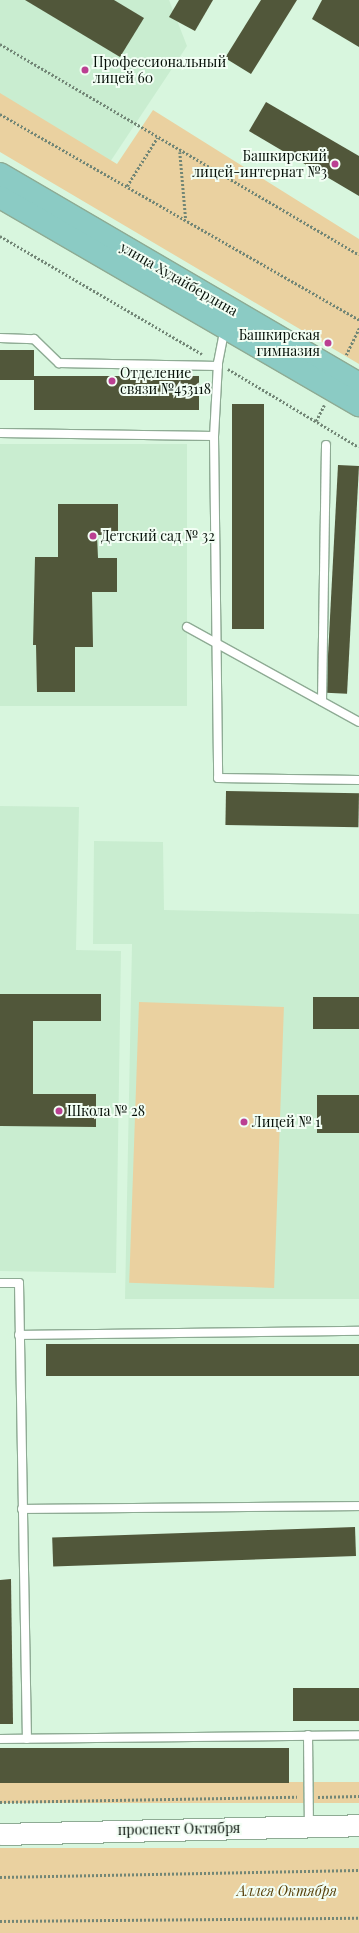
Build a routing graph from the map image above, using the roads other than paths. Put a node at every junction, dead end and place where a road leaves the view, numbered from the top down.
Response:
1 (1, 184) edge
2 (229, 319) junction
3 (0, 338) edge
4 (218, 364) junction
5 (359, 384) edge
6 (359, 406) edge
7 (0, 433) edge
8 (214, 436) junction
9 (326, 445) dead end
10 (187, 627) dead end
11 (217, 643) junction
12 (322, 701) junction
13 (359, 722) edge
14 (359, 780) edge
15 (0, 1283) edge
16 (359, 1331) edge
17 (19, 1335) junction
18 (359, 1506) edge
19 (22, 1509) junction
20 (308, 1735) junction
21 (359, 1735) edge
22 (0, 1739) edge
23 (27, 1739) junction
24 (359, 1825) edge
25 (309, 1826) junction
26 (0, 1834) edge

1 - 2 main road, улица Худайбердина
2 - 4 lane
2 - 5 main road, улица Худайбердина
2 - 6 main road, улица Худайбердина
3 - 4 lane
4 - 8 lane
7 - 8 lane
8 - 11 lane
9 - 12 lane
10 - 11 lane
11 - 12 lane
11 - 14 lane
12 - 13 lane
15 - 17 lane
16 - 17 lane
17 - 19 lane
18 - 19 lane
19 - 23 lane
20 - 21 lane
20 - 23 lane
20 - 25 lane
22 - 23 lane
24 - 25 main road, проспект Октября
25 - 26 main road, проспект Октября

